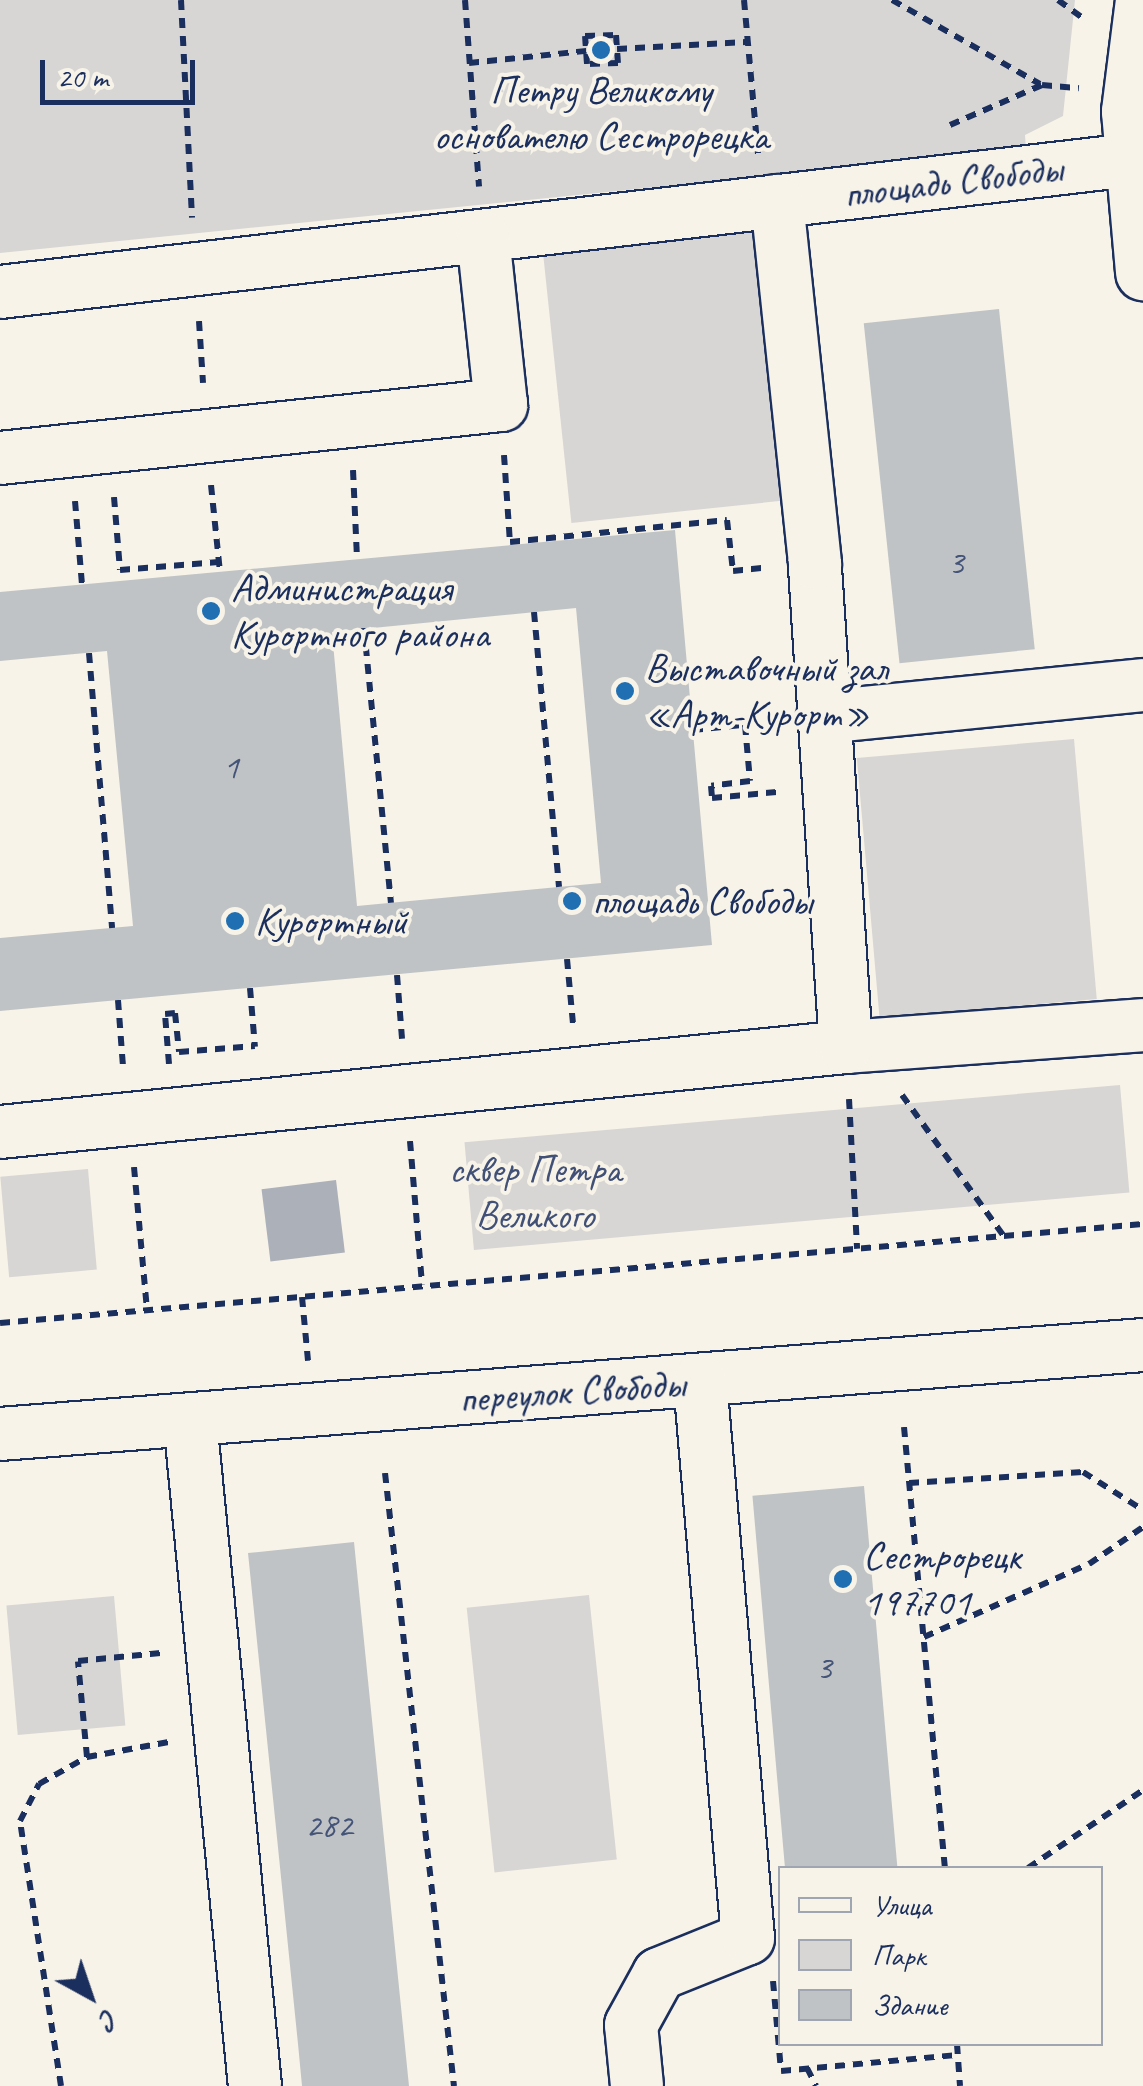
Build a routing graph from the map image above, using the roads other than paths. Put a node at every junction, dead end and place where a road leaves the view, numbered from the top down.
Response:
1 (1122, 20) edge
2 (1130, 136) junction
3 (777, 179) junction
4 (483, 238) junction
5 (1143, 272) edge
6 (0, 292) edge
7 (0, 458) edge
8 (1143, 685) edge
9 (823, 718) junction
10 (1143, 1025) edge
11 (857, 1047) junction
12 (0, 1132) edge
13 (1143, 1345) edge
14 (700, 1381) junction
15 (190, 1420) junction
16 (0, 1434) edge
17 (254, 2086) edge
18 (636, 2086) edge

1 - 2 main road
2 - 3 street, площадь Свободы
2 - 5 main road
3 - 4 street, площадь Свободы
3 - 9 street
4 - 6 street, площадь Свободы
4 - 7 street
8 - 9 street
9 - 11 street
10 - 11 street
11 - 12 street
13 - 14 street, переулок Свободы
14 - 15 street, переулок Свободы
14 - 18 street
15 - 16 street, переулок Свободы
15 - 17 street

